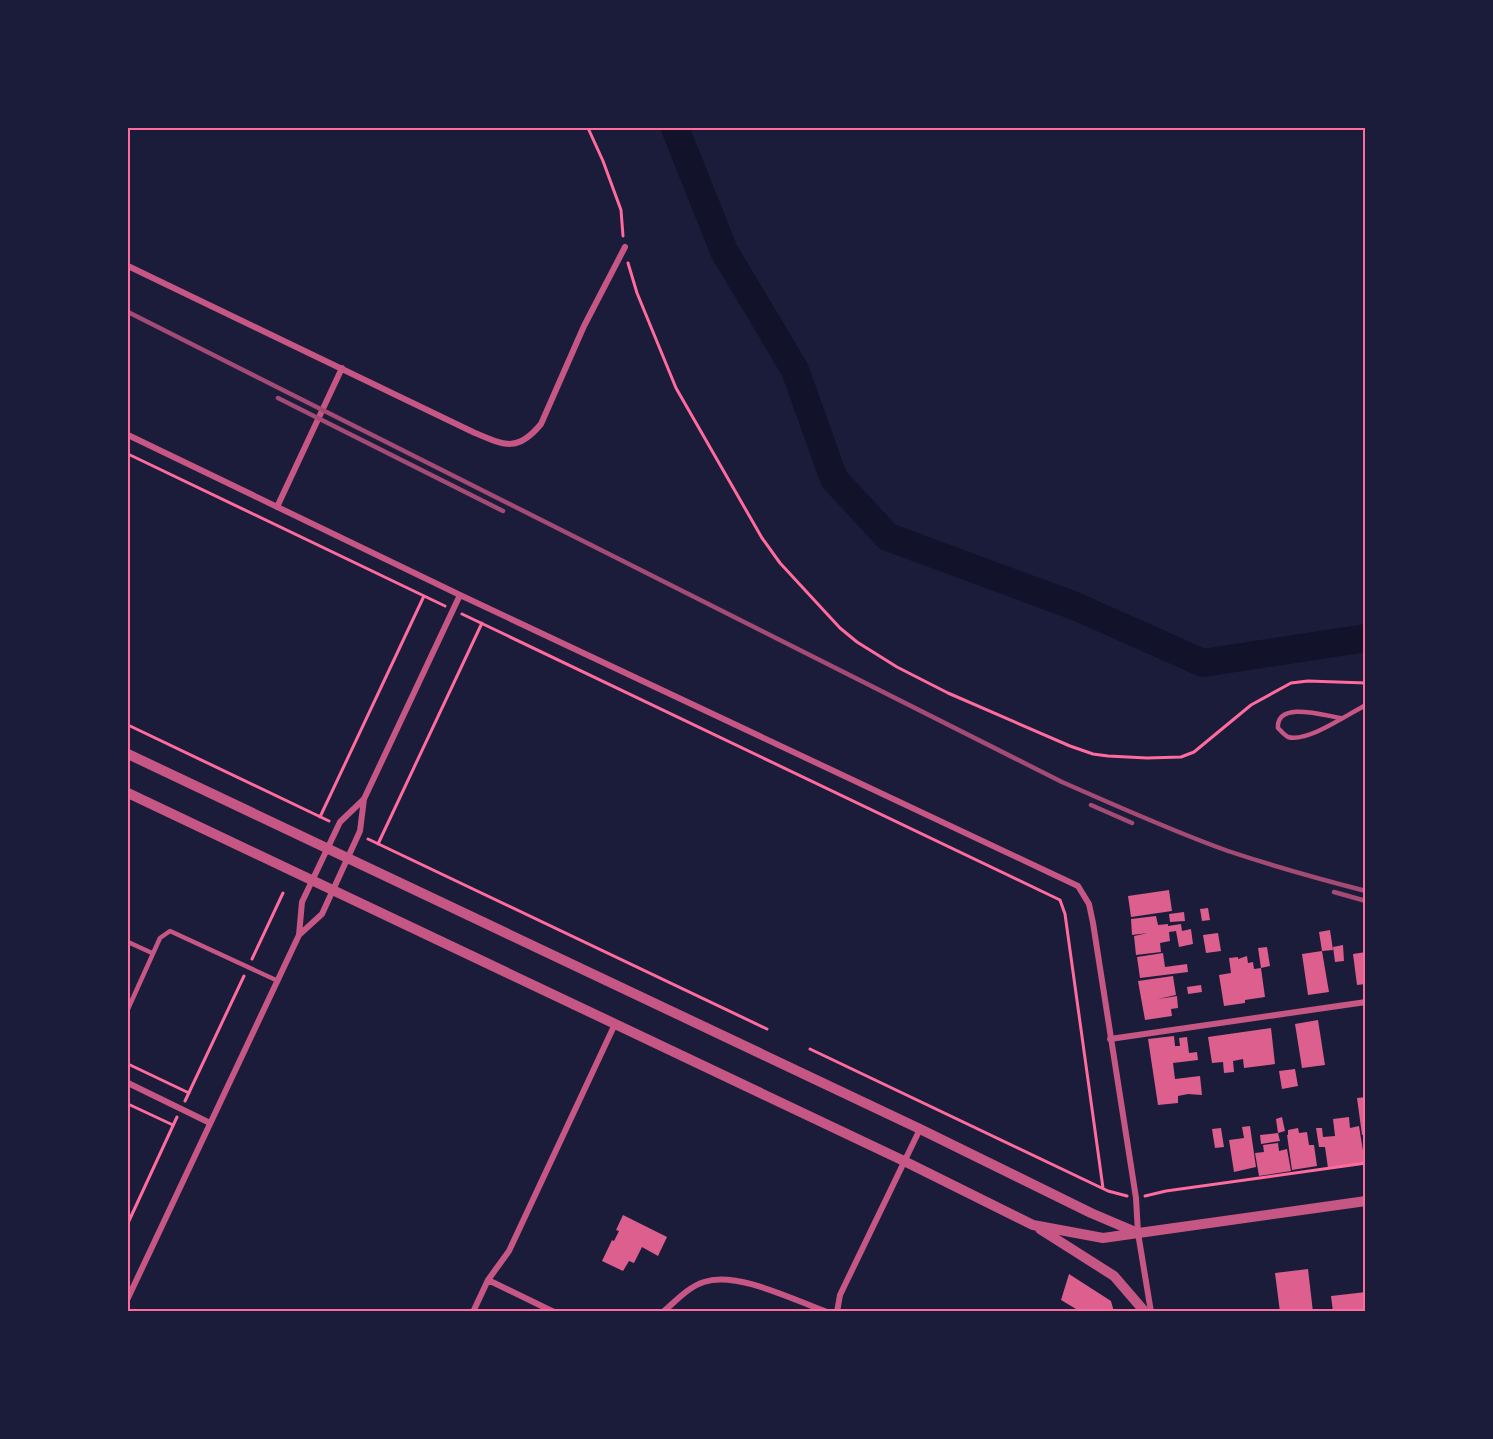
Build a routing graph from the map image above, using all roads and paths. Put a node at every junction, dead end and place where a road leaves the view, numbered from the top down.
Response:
1 (588, 128) edge
2 (625, 248) junction
3 (128, 266) edge
4 (342, 368) junction
5 (128, 435) edge
6 (128, 454) edge
7 (277, 507) junction
8 (460, 595) junction
9 (424, 596) junction
10 (453, 610) junction
11 (482, 624) junction
12 (1365, 683) edge
13 (1365, 705) edge
14 (1341, 718) junction
15 (128, 725) edge
16 (128, 754) edge
17 (128, 793) edge
18 (364, 799) junction
19 (320, 817) junction
20 (339, 825) junction
21 (359, 835) junction
22 (378, 844) junction
23 (328, 848) junction
24 (348, 858) junction
25 (312, 881) junction
26 (333, 891) junction
27 (283, 893) dead end
28 (299, 935) junction
29 (128, 942) edge
30 (152, 953) junction
31 (248, 967) junction
32 (278, 981) junction
33 (1365, 1002) edge
34 (128, 1009) edge
35 (615, 1024) junction
36 (767, 1029) dead end
37 (1110, 1039) junction
38 (810, 1049) dead end
39 (128, 1064) edge
40 (128, 1083) edge
41 (189, 1093) junction
42 (128, 1104) edge
43 (181, 1109) junction
44 (210, 1123) junction
45 (173, 1125) junction
46 (920, 1129) junction
47 (904, 1161) junction
48 (1365, 1163) edge
49 (1103, 1188) junction
50 (1136, 1198) junction
51 (1365, 1201) edge
52 (128, 1223) edge
53 (1033, 1225) junction
54 (1138, 1233) junction
55 (488, 1280) junction
56 (128, 1298) edge
57 (472, 1311) edge
58 (554, 1311) edge
59 (663, 1311) edge
60 (827, 1311) edge
61 (837, 1311) edge
62 (1145, 1311) edge
63 (1151, 1311) edge

1 - 2 path
2 - 4 street
2 - 12 path
3 - 4 street
4 - 7 street
5 - 7 street
6 - 9 path
7 - 8 street
8 - 10 street
8 - 37 street
9 - 10 path
9 - 19 path
10 - 11 path
10 - 18 street
11 - 22 path
11 - 49 path
13 - 14 lane
14 - 14 lane
15 - 19 path
16 - 23 street
17 - 25 street
18 - 20 street
18 - 21 street
19 - 20 path
20 - 23 street
21 - 22 path
21 - 24 street
22 - 36 path
23 - 24 street
23 - 25 street
24 - 26 street
24 - 46 street
25 - 26 street
25 - 28 street
26 - 28 street
26 - 35 street
27 - 31 path
28 - 32 street
29 - 30 lane
30 - 31 lane
30 - 34 lane
31 - 32 lane
31 - 41 path
32 - 44 street
33 - 37 street
35 - 47 street
35 - 55 street
37 - 50 street
38 - 49 path
39 - 41 path
40 - 43 street
41 - 43 path
42 - 45 path
43 - 44 street
43 - 45 path
44 - 56 street
45 - 52 path
46 - 47 street
46 - 54 street
47 - 53 street
47 - 61 street
48 - 50 path
49 - 50 path
50 - 54 street
51 - 54 street
53 - 54 street
53 - 62 street
54 - 63 street
55 - 57 street
55 - 58 street
59 - 60 street

